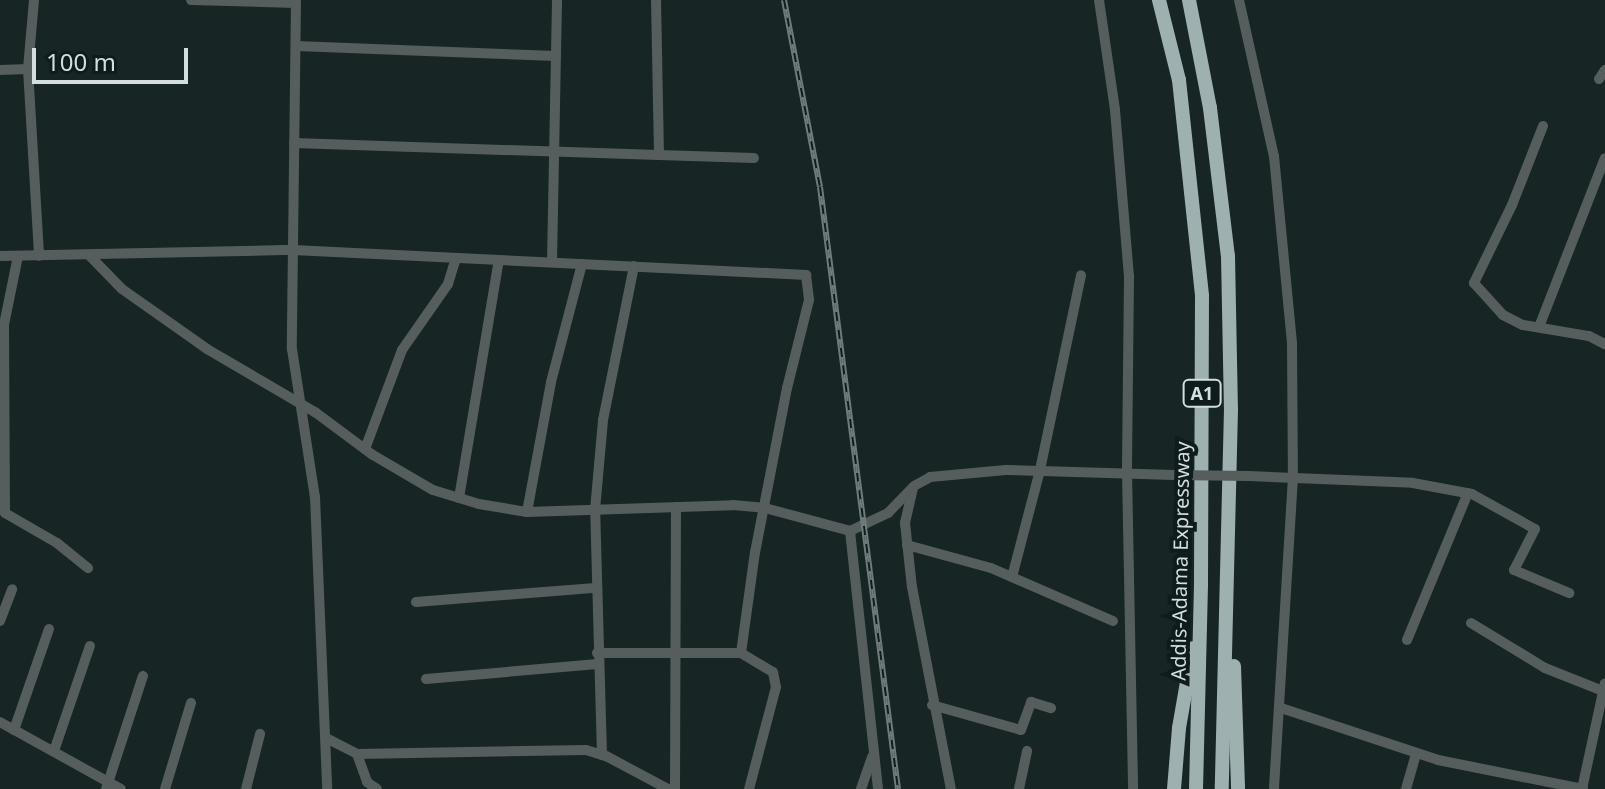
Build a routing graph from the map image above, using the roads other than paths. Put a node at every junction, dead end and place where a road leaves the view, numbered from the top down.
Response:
1 (34, 0) edge
2 (191, 0) edge
3 (557, 0) edge
4 (656, 0) edge
5 (1099, 0) edge
6 (1159, 0) edge
7 (1189, 0) edge
8 (1239, 0) edge
9 (296, 2) edge
10 (296, 46) junction
11 (556, 56) junction
12 (28, 69) junction
13 (0, 70) edge
14 (1543, 126) dead end
15 (294, 143) junction
16 (553, 154) junction
17 (659, 155) junction
18 (754, 158) dead end
19 (1605, 158) edge
20 (293, 250) junction
21 (89, 255) junction
22 (0, 256) edge
23 (18, 256) junction
24 (39, 256) junction
25 (456, 258) junction
26 (499, 260) junction
27 (552, 262) junction
28 (582, 264) junction
29 (634, 266) junction
30 (1081, 275) dead end
31 (1539, 327) junction
32 (1605, 344) edge
33 (2, 354) edge
34 (301, 402) junction
35 (365, 449) junction
36 (1040, 470) junction
37 (1127, 472) junction
38 (1293, 477) junction
39 (914, 486) junction
40 (1468, 493) junction
41 (459, 498) junction
42 (676, 507) junction
43 (765, 508) junction
44 (595, 510) junction
45 (527, 512) junction
46 (850, 531) junction
47 (907, 545) junction
48 (88, 568) dead end
49 (1012, 577) junction
50 (595, 588) junction
51 (12, 589) dead end
52 (1569, 593) dead end
53 (416, 602) dead end
54 (1228, 607) junction
55 (1201, 608) junction
56 (0, 621) edge
57 (1113, 621) dead end
58 (1471, 623) dead end
59 (49, 629) dead end
60 (1407, 640) dead end
61 (90, 646) dead end
62 (741, 653) junction
63 (674, 655) junction
64 (597, 658) junction
65 (143, 676) dead end
66 (426, 679) dead end
67 (1604, 687) edge
68 (191, 703) dead end
69 (932, 705) junction
70 (1051, 708) dead end
71 (1281, 708) junction
72 (0, 722) edge
73 (14, 730) junction
74 (260, 734) dead end
75 (326, 738) junction
76 (873, 750) junction
77 (54, 751) junction
78 (1027, 751) dead end
79 (357, 754) junction
80 (1416, 754) junction
81 (602, 755) junction
82 (106, 785) edge
83 (121, 789) edge
84 (165, 789) edge
85 (246, 789) edge
86 (327, 789) edge
87 (377, 789) edge
88 (668, 789) edge
89 (675, 789) edge
90 (749, 789) edge
91 (861, 789) edge
92 (878, 789) edge
93 (951, 789) edge
94 (1019, 789) edge
95 (1133, 789) edge
96 (1174, 789) edge
97 (1196, 789) edge
98 (1222, 789) edge
99 (1238, 789) edge
100 (1274, 789) edge
101 (1406, 789) edge
102 (1582, 789) edge

1 - 12 street
2 - 9 street
3 - 11 street
4 - 17 street
5 - 37 street
6 - 55 highway, Addis-Adama Expressway / A1
7 - 54 highway, A1
8 - 38 street
9 - 10 street
10 - 11 street
10 - 15 street
11 - 16 street
12 - 13 street
12 - 24 street
14 - 31 street
15 - 16 street
15 - 20 street
16 - 17 street
16 - 27 street
17 - 18 street
19 - 31 street
20 - 21 street
20 - 25 street
20 - 34 street
21 - 24 street
21 - 34 street
22 - 23 street
23 - 24 street
23 - 33 street
25 - 26 street
25 - 35 street
26 - 27 street
26 - 41 street
27 - 28 street
28 - 29 street
28 - 45 street
29 - 43 street
29 - 44 street
30 - 36 street
31 - 32 street
33 - 48 street
34 - 35 street
34 - 75 street
35 - 41 street
36 - 37 street
36 - 39 street
36 - 49 street
37 - 38 street, bridge
37 - 95 street
38 - 40 street
38 - 71 street
39 - 46 street
39 - 47 street
40 - 52 street
40 - 60 street
41 - 45 street
42 - 43 street
42 - 44 street
42 - 63 street
43 - 46 street
43 - 62 street
44 - 45 street
44 - 50 street
46 - 76 street
47 - 49 street
47 - 69 street
49 - 57 street
50 - 53 street
50 - 64 street
51 - 56 street
54 - 98 highway, A1
54 - 99 highway
55 - 96 highway
55 - 97 highway, Addis-Adama Expressway / A1
58 - 67 street
59 - 73 street
61 - 77 street
62 - 63 street
62 - 90 street
63 - 64 street
63 - 89 street
64 - 66 street
64 - 81 street
65 - 82 street
67 - 102 street
68 - 84 street
69 - 70 street
69 - 93 street
71 - 80 street
71 - 100 street
72 - 73 street
73 - 77 street
74 - 85 street
75 - 79 street
75 - 86 street
76 - 91 street
76 - 92 street
77 - 82 street
78 - 94 street
79 - 81 street
79 - 87 street
80 - 101 street
80 - 102 street
81 - 88 street
82 - 83 street

